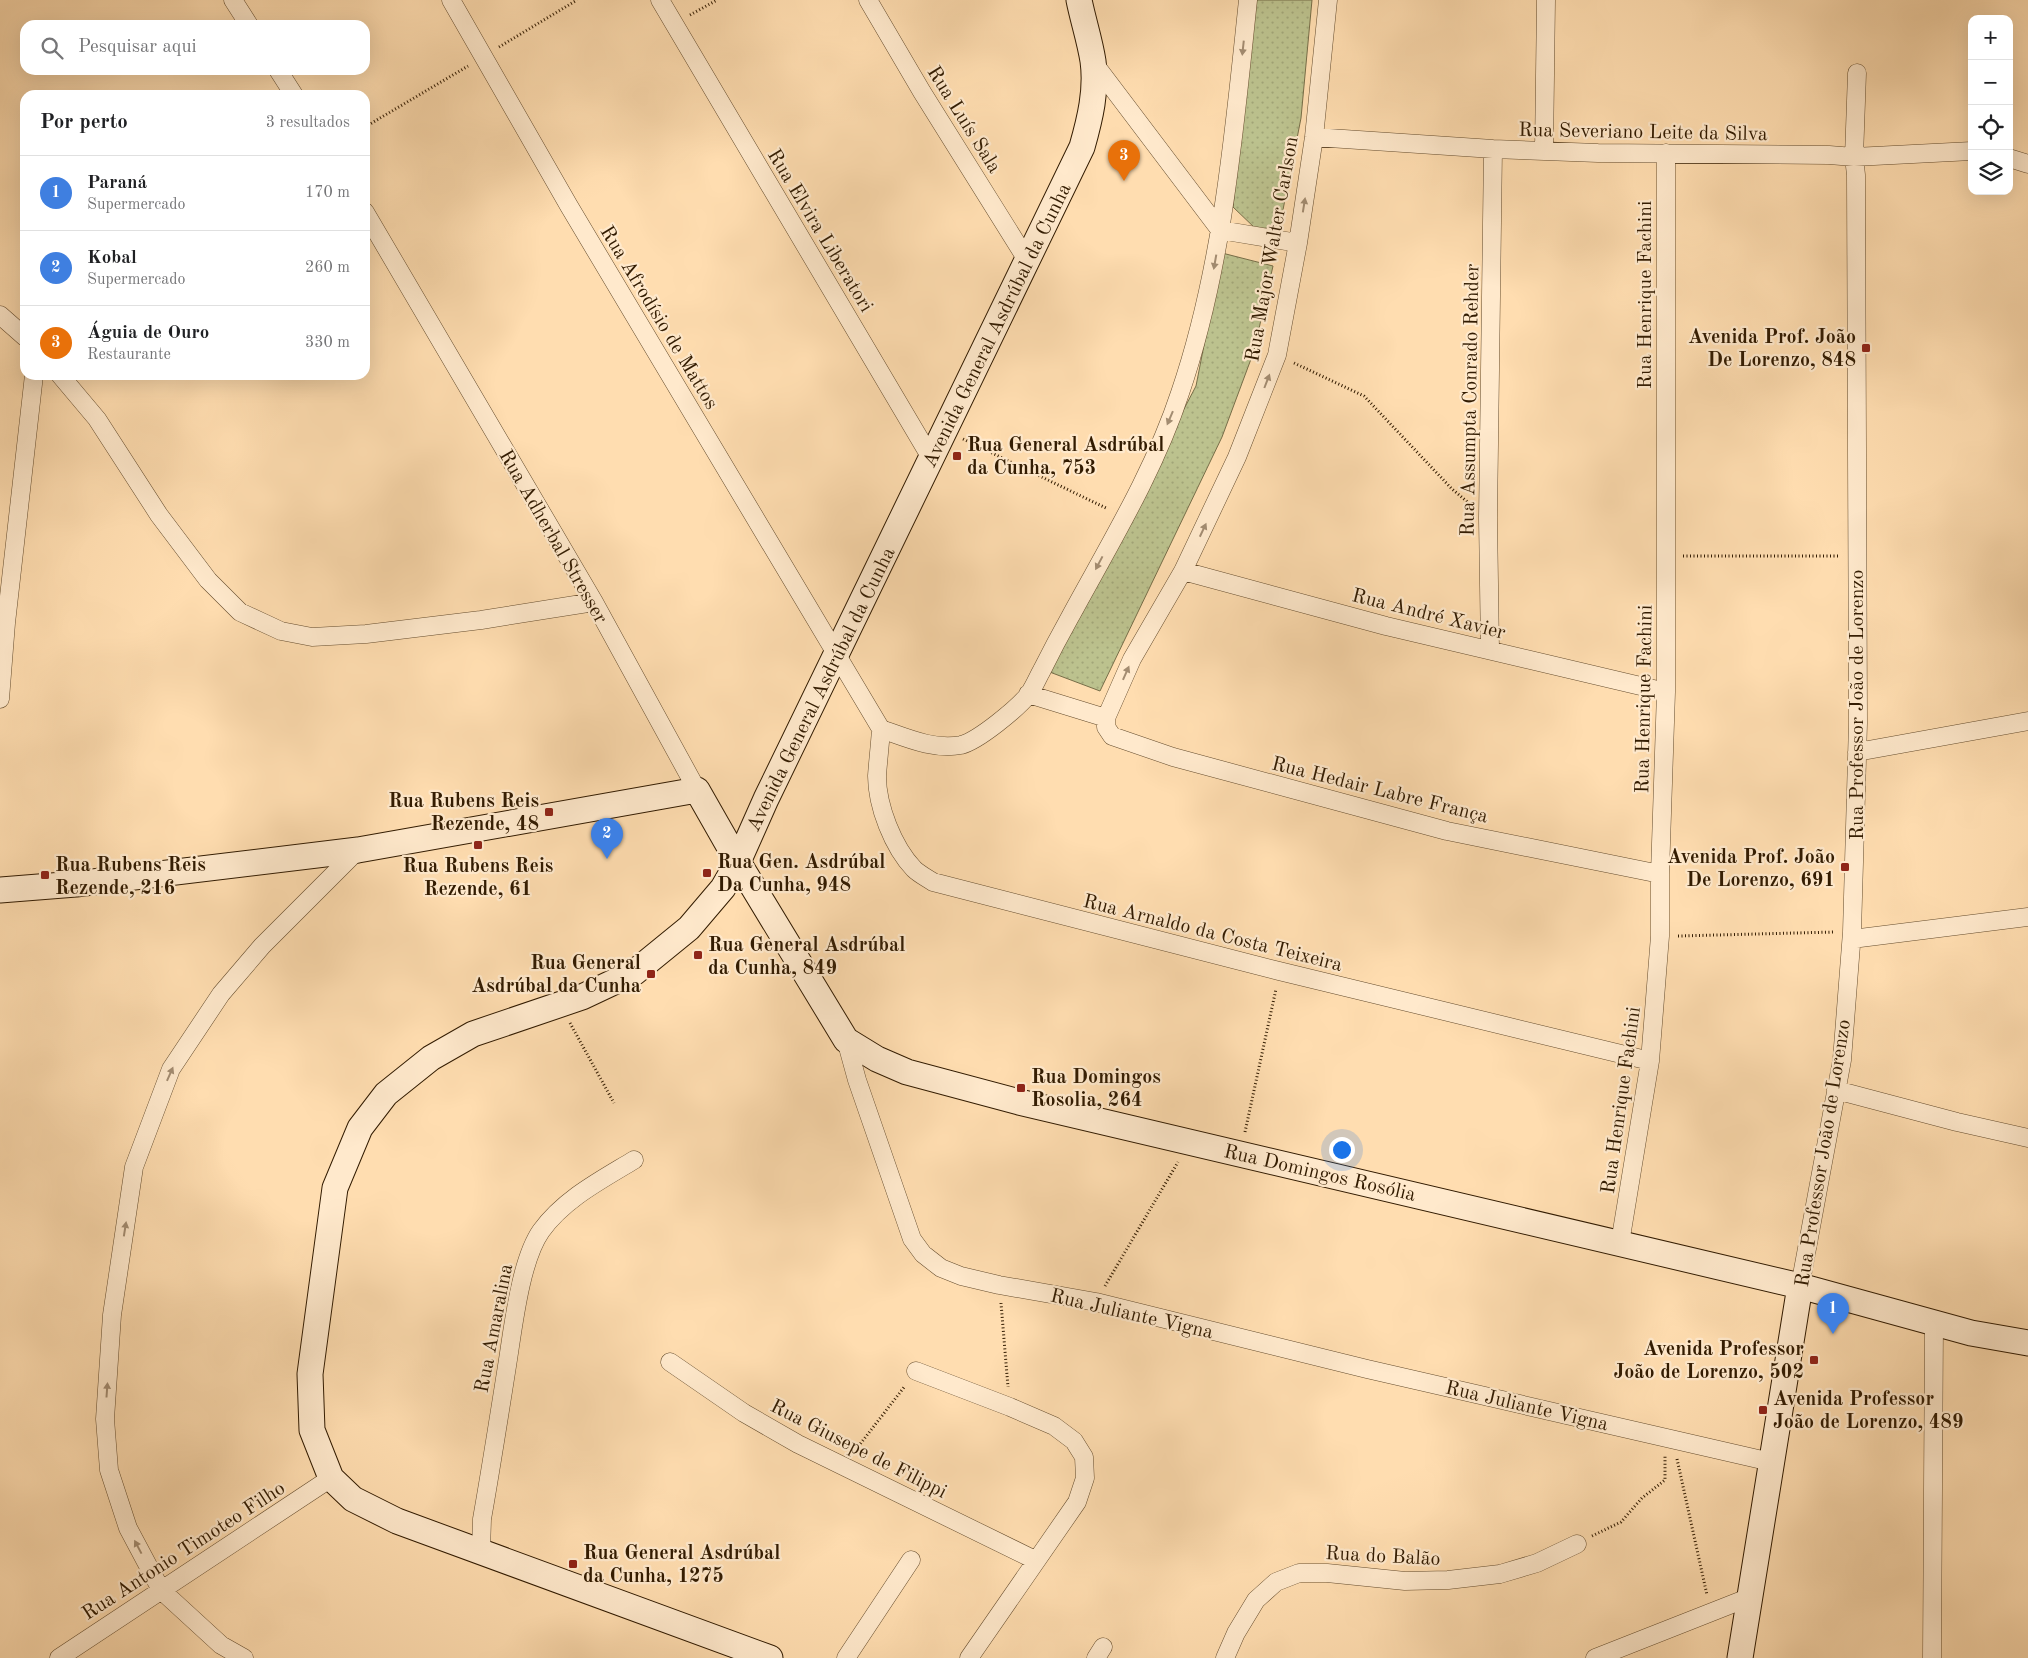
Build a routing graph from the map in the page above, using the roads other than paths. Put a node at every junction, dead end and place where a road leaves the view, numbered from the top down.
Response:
1 (233, 0) edge
2 (451, 0) edge
3 (660, 0) edge
4 (868, 0) edge
5 (1079, 0) edge
6 (1248, 0) edge
7 (1328, 0) edge
8 (1546, 0) edge
9 (246, 20) edge
10 (1093, 62) junction
11 (1857, 73) dead end
12 (281, 75) edge
13 (291, 90) edge
14 (1314, 137) junction
15 (1493, 149) junction
16 (1544, 151) junction
17 (1968, 151) edge
18 (1666, 153) junction
19 (1854, 157) junction
20 (2013, 159) edge
21 (2028, 164) edge
22 (370, 221) edge
23 (1220, 230) junction
24 (1298, 243) junction
25 (1027, 260) junction
26 (0, 315) edge
27 (20, 333) edge
28 (33, 380) edge
29 (64, 380) edge
30 (931, 458) junction
31 (1183, 571) junction
32 (594, 602) junction
33 (1490, 650) junction
34 (836, 655) junction
35 (1666, 692) junction
36 (1028, 694) junction
37 (0, 699) edge
38 (1106, 718) junction
39 (2028, 721) edge
40 (882, 729) junction
41 (1857, 752) junction
42 (697, 790) junction
43 (358, 850) junction
44 (738, 862) junction
45 (1660, 874) junction
46 (0, 890) edge
47 (2028, 917) edge
48 (1852, 935) junction
49 (846, 1040) junction
50 (1650, 1061) junction
51 (1836, 1090) junction
52 (2028, 1138) edge
53 (634, 1160) dead end
54 (1620, 1243) junction
55 (1800, 1286) junction
56 (1934, 1323) junction
57 (2028, 1343) edge
58 (670, 1362) dead end
59 (916, 1371) road end
60 (1771, 1462) junction
61 (331, 1478) junction
62 (1576, 1544) road end
63 (481, 1551) junction
64 (911, 1560) dead end
65 (1035, 1560) junction
66 (161, 1590) junction
67 (1750, 1597) junction
68 (59, 1658) edge
69 (244, 1658) edge
70 (770, 1658) edge
71 (846, 1658) edge
72 (969, 1658) edge
73 (1225, 1658) edge
74 (1594, 1658) edge
75 (1740, 1658) edge
76 (1932, 1658) edge

1 - 9 street
2 - 34 street, Rua Afrodísio de Mattos
3 - 30 street, Rua Elvira Liberatori
4 - 25 street, Rua Luís Sala
5 - 10 street, Avenida General Asdrúbal da Cunha
6 -> 23 street
7 - 14 street, Rua Major Walter Carlson
8 - 16 street
10 - 23 street
10 - 25 street, Avenida General Asdrúbal da Cunha
11 - 19 street, Rua Professor João de Lorenzo
12 - 13 street
14 - 15 street, Rua Severiano Leite da Silva
24 -> 14 street, Rua Major Walter Carlson
15 - 16 street, Rua Severiano Leite da Silva
15 - 33 street, Rua Assumpta Conrado Rehder
16 - 18 street, Rua Severiano Leite da Silva
17 - 19 street, Rua Severiano Leite da Silva
18 - 19 street, Rua Severiano Leite da Silva
18 - 35 street, Rua Henrique Fachini
19 - 41 street, Rua Professor João de Lorenzo
20 - 21 street
22 - 32 street, Rua Adherbal Stresser
23 - 24 street
23 -> 36 street
31 -> 24 street, Rua Major Walter Carlson
25 - 30 street, Avenida General Asdrúbal da Cunha
26 - 27 street
28 - 37 street
29 - 32 street
30 - 34 street, Avenida General Asdrúbal da Cunha
31 - 33 street, Rua André Xavier
38 -> 31 street, Rua Major Walter Carlson
32 - 42 street, Rua Adherbal Stresser
33 - 35 street, Rua André Xavier
34 - 40 street
34 - 44 street, Avenida General Asdrúbal da Cunha
35 - 45 street, Rua Henrique Fachini
36 - 38 street
36 - 40 street
38 - 45 street, Rua Hedair Labre França
39 - 41 street
40 - 50 street, Rua Arnaldo da Costa Teixeira
41 - 48 street, Rua Professor João de Lorenzo
42 - 43 street
42 - 44 street, Rua Adherbal Stresser
43 - 46 street
66 -> 43 street
44 - 49 street, Rua Juliante Vigna
44 - 61 street, Avenida General Asdrúbal da Cunha
45 - 50 street, Rua Henrique Fachini
47 - 48 street
48 - 51 street, Rua Professor João de Lorenzo
49 - 54 street, Rua Domingos Rosólia
49 - 60 street, Rua Juliante Vigna
50 - 54 street, Rua Henrique Fachini
51 - 52 street
51 - 55 street, Rua Professor João de Lorenzo
53 - 63 street, Rua Amaralina
54 - 55 street, Rua Domingos Rosólia
55 - 56 street, Rua Domingos Rosólia
55 - 60 street, Rua Professor João de Lorenzo
56 - 57 street, Rua Domingos Rosólia
56 - 76 street
58 - 65 street, Rua Giusepe de Filippi
59 - 65 street
60 - 67 street, Rua Professor João de Lorenzo
61 - 63 street, Avenida General Asdrúbal da Cunha
61 - 66 street, Rua Antonio Timoteo Filho
62 - 73 street, Rua do Balão
63 - 70 street, Avenida General Asdrúbal da Cunha
64 - 71 street
65 - 72 street
66 - 68 street, Rua Antonio Timoteo Filho
66 - 69 street
67 - 74 street
67 - 75 street, Rua Professor João de Lorenzo

